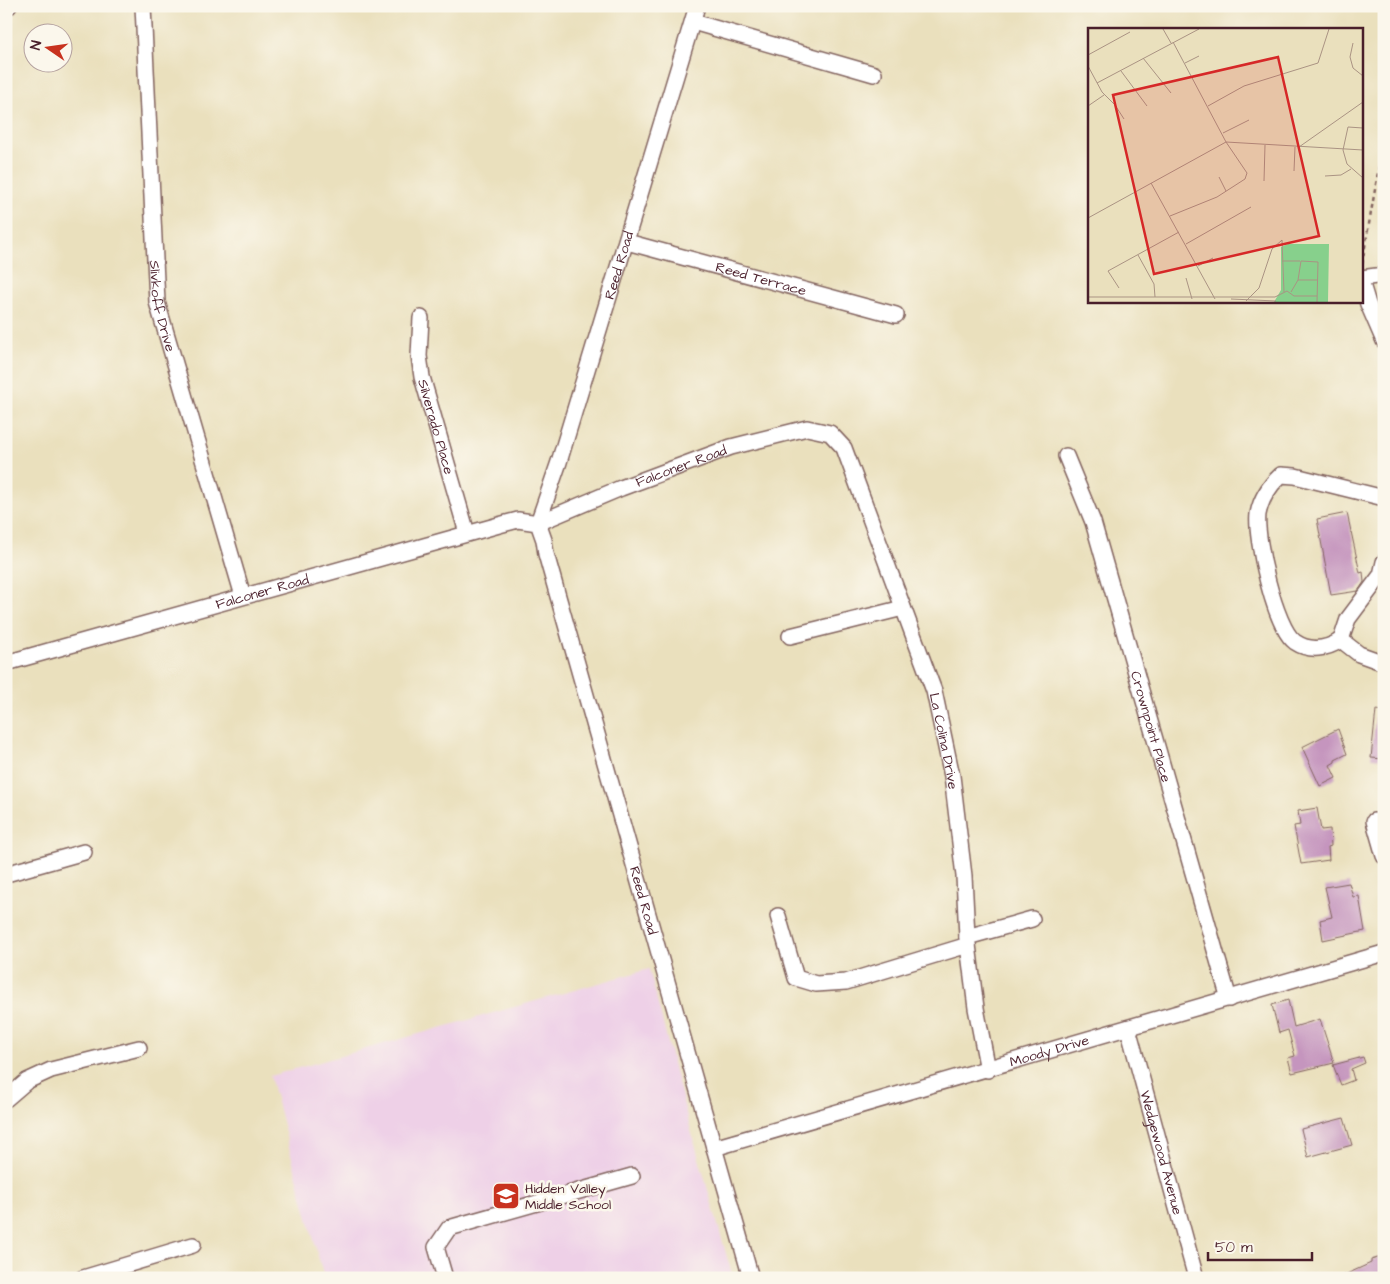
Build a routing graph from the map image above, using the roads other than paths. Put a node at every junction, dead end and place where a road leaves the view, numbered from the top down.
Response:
1 (143, 6) edge
2 (698, 6) edge
3 (693, 22) junction
4 (874, 74) dead end
5 (627, 242) junction
6 (1384, 275) edge
7 (1362, 280) edge
8 (1362, 283) edge
9 (896, 316) dead end
10 (421, 318) dead end
11 (1384, 341) edge
12 (830, 433) joint
13 (1066, 456) dead end
14 (1384, 498) edge
15 (538, 523) junction
16 (467, 534) junction
17 (1384, 562) edge
18 (242, 596) junction
19 (903, 608) junction
20 (790, 636) dead end
21 (1341, 640) junction
22 (6, 663) edge
23 (1384, 663) edge
24 (1374, 821) dead end
25 (84, 852) dead end
26 (1384, 856) edge
27 (6, 874) edge
28 (778, 916) dead end
29 (1032, 919) dead end
30 (967, 941) junction
31 (1384, 953) edge
32 (1229, 999) junction
33 (1128, 1028) junction
34 (139, 1048) dead end
35 (988, 1070) junction
36 (6, 1099) edge
37 (714, 1148) junction
38 (632, 1176) dead end
39 (194, 1244) dead end
40 (82, 1278) edge
41 (444, 1278) edge
42 (751, 1278) edge
43 (1196, 1278) edge

1 - 18 street, Slivkoff Drive
2 - 3 street, Reed Road
3 - 4 street
3 - 5 street, Reed Road
5 - 9 street, Reed Terrace
5 - 15 street, Reed Road
6 - 7 street
8 - 11 street
10 - 16 street, Silverado Place
12 - 15 street, Falconer Road
12 - 19 street, La Colina Drive
13 - 32 street, Crownpoint Place
14 - 21 street
15 - 16 street, Falconer Road
15 - 37 street, Reed Road
16 - 18 street, Falconer Road
17 - 21 street
18 - 22 street, Falconer Road
19 - 20 street
19 - 30 street, La Colina Drive
21 - 23 street
24 - 26 street
25 - 27 street
28 - 30 street
29 - 30 street
30 - 35 street, La Colina Drive
31 - 32 street, Moody Drive
32 - 33 street, Moody Drive
33 - 35 street, Moody Drive
33 - 43 street, Wedgewood Avenue
34 - 36 street
35 - 37 street, Moody Drive
37 - 42 street, Reed Road
38 - 41 street
39 - 40 street

